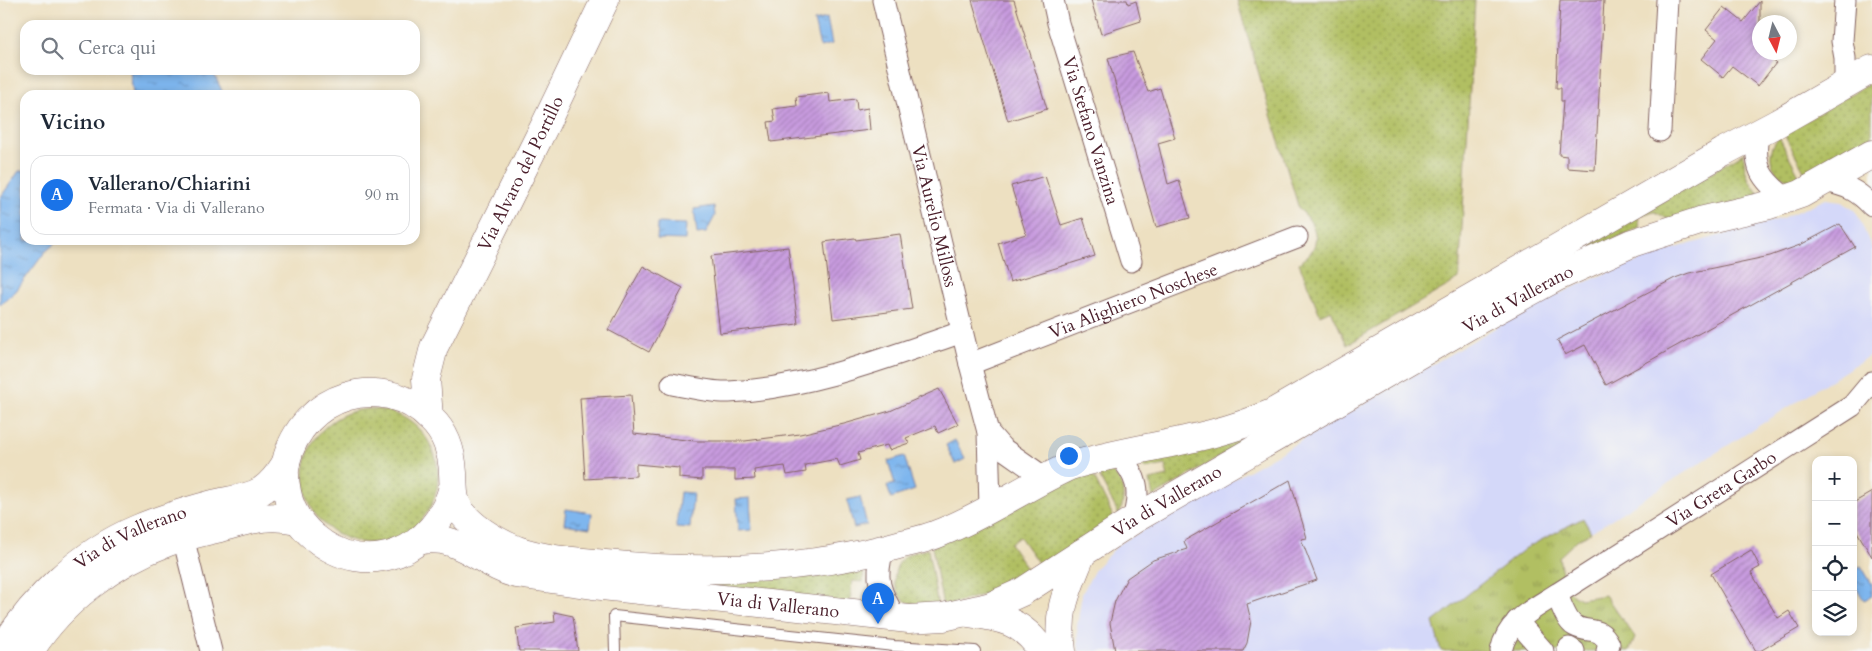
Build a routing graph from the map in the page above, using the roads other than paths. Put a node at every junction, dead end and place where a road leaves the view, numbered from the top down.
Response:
1 (605, 0) edge
2 (883, 0) edge
3 (1053, 0) edge
4 (1667, 0) edge
5 (1845, 0) edge
6 (1872, 69) edge
7 (1845, 85) junction
8 (1660, 131) dead end
9 (1758, 133) junction
10 (1872, 154) edge
11 (1825, 181) junction
12 (1787, 199) junction
13 (1872, 206) edge
14 (1297, 237) dead end
15 (1131, 261) dead end
16 (962, 332) junction
17 (434, 347) junction
18 (970, 364) junction
19 (1872, 382) edge
20 (672, 384) dead end
21 (376, 393) junction
22 (429, 417) junction
23 (988, 432) junction
24 (1118, 454) junction
25 (286, 463) junction
26 (1045, 478) junction
27 (453, 487) junction
28 (990, 508) junction
29 (298, 520) junction
30 (1133, 520) junction
31 (183, 537) junction
32 (418, 541) junction
33 (883, 550) junction
34 (1082, 553) junction
35 (1561, 592) junction
36 (965, 613) junction
37 (895, 617) junction
38 (1517, 621) junction
39 (858, 647) edge
40 (0, 651) edge
41 (30, 651) edge
42 (211, 651) edge
43 (615, 651) edge
44 (975, 651) edge
45 (1042, 651) edge
46 (1062, 651) edge
47 (1501, 651) edge
48 (1543, 651) edge
49 (1568, 651) edge
50 (1574, 651) edge
51 (1607, 651) edge

1 - 17 street, Via Alvaro del Portillo
2 - 16 street, Via Aurelio Milloss
3 - 15 street, Via Stefano Vanzina
4 - 8 street
5 - 7 street
6 - 7 street, Via di Vallerano
7 - 9 street, Via di Vallerano
9 - 12 street
9 - 24 street, Via di Vallerano
10 - 11 street, Via di Vallerano
11 - 12 street, Via di Vallerano
11 - 13 street
12 - 30 street, Via di Vallerano
14 - 18 street, Via Alighiero Noschese
16 - 18 street, Via Aurelio Milloss
16 - 20 street
17 - 21 street, Via Alvaro del Portillo
17 - 22 street, Via Alvaro del Portillo
18 - 23 street, Via Aurelio Milloss
19 - 35 street, Via Greta Garbo
21 - 22 street, Via di Vallerano
21 - 25 street, Via di Vallerano
22 - 27 street, Via di Vallerano
23 - 26 street, Via Aurelio Milloss
23 - 28 street, Via Aurelio Milloss
24 - 26 street, Via di Vallerano
24 - 30 street
25 - 29 street, Via di Vallerano
25 - 40 street, Via di Vallerano
26 - 28 street, Via di Vallerano
27 - 32 street, Via di Vallerano
27 - 33 street, Via di Vallerano
28 - 33 street, Via di Vallerano
29 - 31 street, Via di Vallerano
29 - 32 street, Via di Vallerano
30 - 34 street, Via di Vallerano
31 - 41 street, Via di Vallerano
31 - 42 street
32 - 37 street, Via di Vallerano
33 - 37 street
34 - 36 street, Via di Vallerano
34 - 46 street
35 - 38 street, Via Greta Garbo
35 - 51 street
36 - 37 street, Via di Vallerano
36 - 45 street
38 - 47 street
38 - 48 street
39 - 43 lane
39 - 44 lane
49 - 50 street

